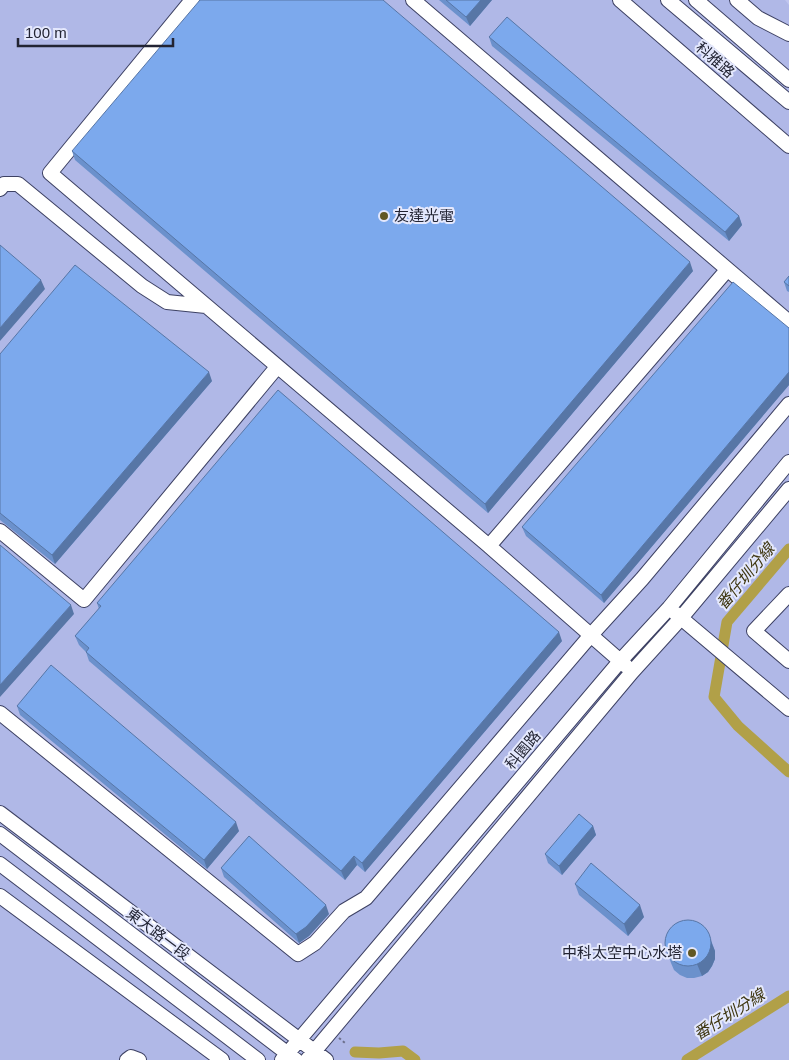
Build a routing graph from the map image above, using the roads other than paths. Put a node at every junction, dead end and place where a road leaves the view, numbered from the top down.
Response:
1 (192, 0) edge
2 (414, 0) edge
3 (620, 0) edge
4 (635, 0) edge
5 (668, 0) edge
6 (696, 0) edge
7 (737, 0) edge
8 (789, 34) edge
9 (789, 80) edge
10 (789, 102) edge
11 (789, 133) edge
12 (789, 146) edge
13 (0, 189) edge
14 (727, 270) junction
15 (206, 306) junction
16 (789, 322) edge
17 (277, 367) junction
18 (789, 404) edge
19 (789, 462) edge
20 (789, 489) edge
21 (0, 531) edge
22 (488, 546) junction
23 (789, 594) edge
24 (669, 608) junction
25 (681, 618) junction
26 (591, 635) junction
27 (621, 660) junction
28 (789, 661) edge
29 (632, 672) junction
30 (789, 709) edge
31 (0, 713) edge
32 (0, 813) edge
33 (0, 834) edge
34 (0, 864) edge
35 (0, 896) edge
36 (299, 1039) junction
37 (311, 1055) edge
38 (289, 1058) edge
39 (127, 1060) edge
40 (139, 1060) edge
41 (222, 1060) edge
42 (258, 1060) edge
43 (326, 1060) edge

1 - 15 street
2 - 14 street
3 - 12 street, 科雅路
4 - 11 street, 科雅路
5 - 10 street, 科雅路
6 - 9 street
7 - 8 street
13 - 15 street
14 - 16 street
14 - 22 street
15 - 17 street
17 - 21 street
17 - 22 street
18 - 26 street
19 - 24 street, 科園路
20 - 25 street
22 - 26 street
23 - 28 street
24 - 25 street
24 - 27 street, 科園路
25 - 29 street
25 - 30 street
26 - 27 street
26 - 31 street
27 - 29 street
27 - 36 street, 科園路
29 - 37 street
32 - 36 street
33 - 38 street, 東大路一段
34 - 42 street
35 - 41 street
36 - 37 street
36 - 38 street, 科園路
37 - 43 street
39 - 40 street

